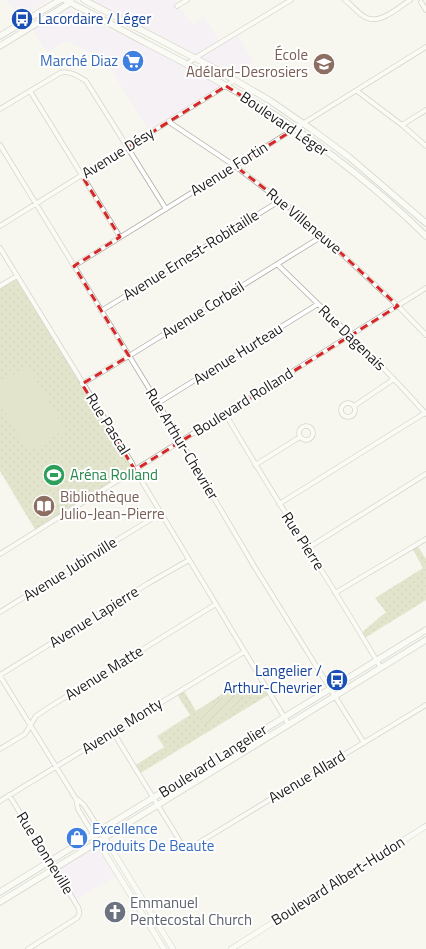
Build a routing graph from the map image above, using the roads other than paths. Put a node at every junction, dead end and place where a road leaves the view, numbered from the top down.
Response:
1 (60, 0) edge
2 (84, 0) edge
3 (187, 0) edge
4 (291, 0) edge
5 (345, 0) edge
6 (410, 0) edge
7 (69, 1) edge
8 (421, 1) edge
9 (177, 6) dead end
10 (426, 10) edge
11 (0, 36) edge
12 (0, 46) edge
13 (426, 47) edge
14 (195, 58) junction
15 (187, 64) junction
16 (235, 80) junction
17 (226, 86) junction
18 (30, 91) junction
19 (357, 91) junction
20 (0, 109) edge
21 (426, 110) edge
22 (169, 122) junction
23 (303, 124) junction
24 (402, 125) junction
25 (294, 129) junction
26 (0, 145) edge
27 (426, 146) edge
28 (127, 147) junction
29 (235, 166) junction
30 (82, 176) junction
31 (281, 200) junction
32 (36, 204) junction
33 (166, 209) junction
34 (426, 223) edge
35 (0, 226) edge
36 (324, 235) junction
37 (426, 236) edge
38 (120, 238) junction
39 (0, 248) edge
40 (277, 264) junction
41 (74, 266) junction
42 (17, 276) junction
43 (0, 286) edge
44 (426, 288) edge
45 (318, 304) junction
46 (398, 306) junction
47 (101, 311) junction
48 (351, 335) junction
49 (426, 335) edge
50 (129, 356) junction
51 (394, 379) junction
52 (82, 384) junction
53 (158, 403) junction
54 (354, 406) dead end
55 (225, 413) junction
56 (426, 413) edge
57 (300, 437) dead end
58 (180, 442) junction
59 (255, 465) junction
60 (135, 470) junction
61 (426, 474) edge
62 (279, 504) junction
63 (161, 513) junction
64 (426, 539) edge
65 (308, 548) junction
66 (0, 554) edge
67 (189, 560) junction
68 (335, 593) junction
69 (216, 604) junction
70 (0, 612) edge
71 (426, 630) edge
72 (426, 640) edge
73 (244, 652) junction
74 (376, 660) junction
75 (381, 668) junction
76 (0, 675) edge
77 (330, 688) junction
78 (335, 696) junction
79 (426, 705) edge
80 (285, 716) junction
81 (31, 725) junction
82 (289, 725) junction
83 (113, 732) junction
84 (364, 743) junction
85 (0, 749) edge
86 (56, 766) junction
87 (9, 795) junction
88 (153, 798) junction
89 (76, 799) junction
90 (0, 801) edge
91 (158, 805) junction
92 (426, 826) edge
93 (100, 830) junction
94 (93, 834) junction
95 (105, 838) junction
96 (98, 842) junction
97 (50, 862) junction
98 (54, 869) junction
99 (0, 892) edge
100 (0, 902) edge
101 (28, 949) edge
102 (164, 949) edge
103 (173, 949) edge
104 (231, 949) edge

1 - 11 main road
2 - 14 main road, Boulevard Léger
3 - 9 street
4 - 14 street
5 - 6 street
7 - 12 main road
7 - 15 main road, Boulevard Léger
8 - 10 street
13 - 19 street, Avenue Fortin
14 - 15 street
14 - 16 main road, Boulevard Léger
15 - 17 main road, Boulevard Léger
16 - 17 street, Avenue Désy
16 - 23 main road, Boulevard Léger
17 - 22 street, Avenue Désy
17 - 25 main road, Boulevard Léger
18 - 20 street
18 - 28 street
18 - 30 street
19 - 23 street, Avenue Fortin
19 - 24 street
21 - 24 street
22 - 28 street, Avenue Désy
22 - 29 street, Rue Villeneuve
23 - 25 street, Avenue Fortin
23 - 34 main road, Boulevard Léger
24 - 27 street
25 - 29 street, Avenue Fortin
25 - 37 main road, Boulevard Léger
26 - 32 street, Rue Arthur-Chevrier
28 - 30 street, Avenue Désy
28 - 33 street
29 - 31 street, Rue Villeneuve
29 - 33 street, Avenue Fortin
30 - 32 street, Avenue Désy
30 - 38 street
31 - 36 street, Rue Villeneuve
31 - 47 street, Avenue Ernest-Robitaille
32 - 35 street, Avenue Désy
32 - 41 street, Rue Arthur-Chevrier
33 - 38 street, Avenue Fortin
36 - 40 street, Avenue Corbeil
36 - 46 street, Rue Villeneuve
38 - 41 street, Avenue Fortin
39 - 42 street, Rue Pascal
40 - 45 street, Rue Dagenais
40 - 50 street, Avenue Corbeil
41 - 47 street, Rue Arthur-Chevrier
42 - 43 street
42 - 52 street, Rue Pascal
44 - 46 street, Boulevard Rolland
45 - 48 street, Rue Dagenais
45 - 53 street, Avenue Hurteau
46 - 48 street, Boulevard Rolland
46 - 49 street, Rue Villeneuve
47 - 50 street, Rue Arthur-Chevrier
48 - 51 street, Rue Dagenais
48 - 55 street, Boulevard Rolland
50 - 52 street, Avenue Corbeil
50 - 53 street, Rue Arthur-Chevrier
51 - 54 street
51 - 56 street, Rue Dagenais
52 - 60 street, Rue Pascal
53 - 58 street, Rue Arthur-Chevrier
55 - 58 street, Boulevard Rolland
55 - 59 street, Rue Pierre
56 - 62 street
57 - 59 street
58 - 60 street, Boulevard Rolland
58 - 77 street, Rue Arthur-Chevrier
59 - 62 street, Rue Pierre
60 - 63 street, Rue Pascal
60 - 66 street, Boulevard Rolland
61 - 65 street
62 - 65 street, Rue Pierre
63 - 67 street, Rue Pascal
63 - 70 street, Avenue Jubinville
64 - 68 street
65 - 68 street, Rue Pierre
67 - 69 street, Rue Pascal
67 - 76 street, Avenue Lapierre
68 - 74 street, Rue Pierre
69 - 73 street, Rue Pascal
69 - 81 street, Avenue Matte
71 - 74 main road, Boulevard Langelier
72 - 75 main road, Boulevard Langelier
73 - 80 street, Rue Pascal
73 - 83 street, Avenue Monty
74 - 75 street, Rue Pierre
74 - 77 main road, Boulevard Langelier
75 - 78 main road, Boulevard Langelier
76 - 81 street
77 - 78 street, Rue Arthur-Chevrier
77 - 80 main road, Boulevard Langelier
78 - 82 main road, Boulevard Langelier
78 - 84 street, Rue Arthur-Chevrier
79 - 84 street, Avenue Allard
80 - 82 street, Rue Pascal
80 - 88 main road, Boulevard Langelier
81 - 85 street, Avenue Matte
81 - 86 street
82 - 91 main road, Boulevard Langelier
83 - 86 street, Avenue Monty
83 - 88 street
84 - 91 street, Avenue Allard
86 - 87 street, Avenue Monty
86 - 89 street
87 - 90 street, Avenue Monty
87 - 97 street, Rue Bonneville
88 - 91 street
88 - 93 main road, Boulevard Langelier
89 - 93 street
89 - 94 street
91 - 95 main road, Boulevard Langelier
92 - 104 street, Boulevard Albert-Hudon
93 - 94 main road, Boulevard Langelier
93 - 95 street
94 - 96 street
94 - 97 main road, Boulevard Langelier
95 - 96 main road, Boulevard Langelier
95 - 103 street
96 - 98 main road, Boulevard Langelier
96 - 102 street
97 - 98 street, Rue Bonneville
97 - 99 main road, Boulevard Langelier
98 - 100 main road, Boulevard Langelier
98 - 101 street, Rue Bonneville

